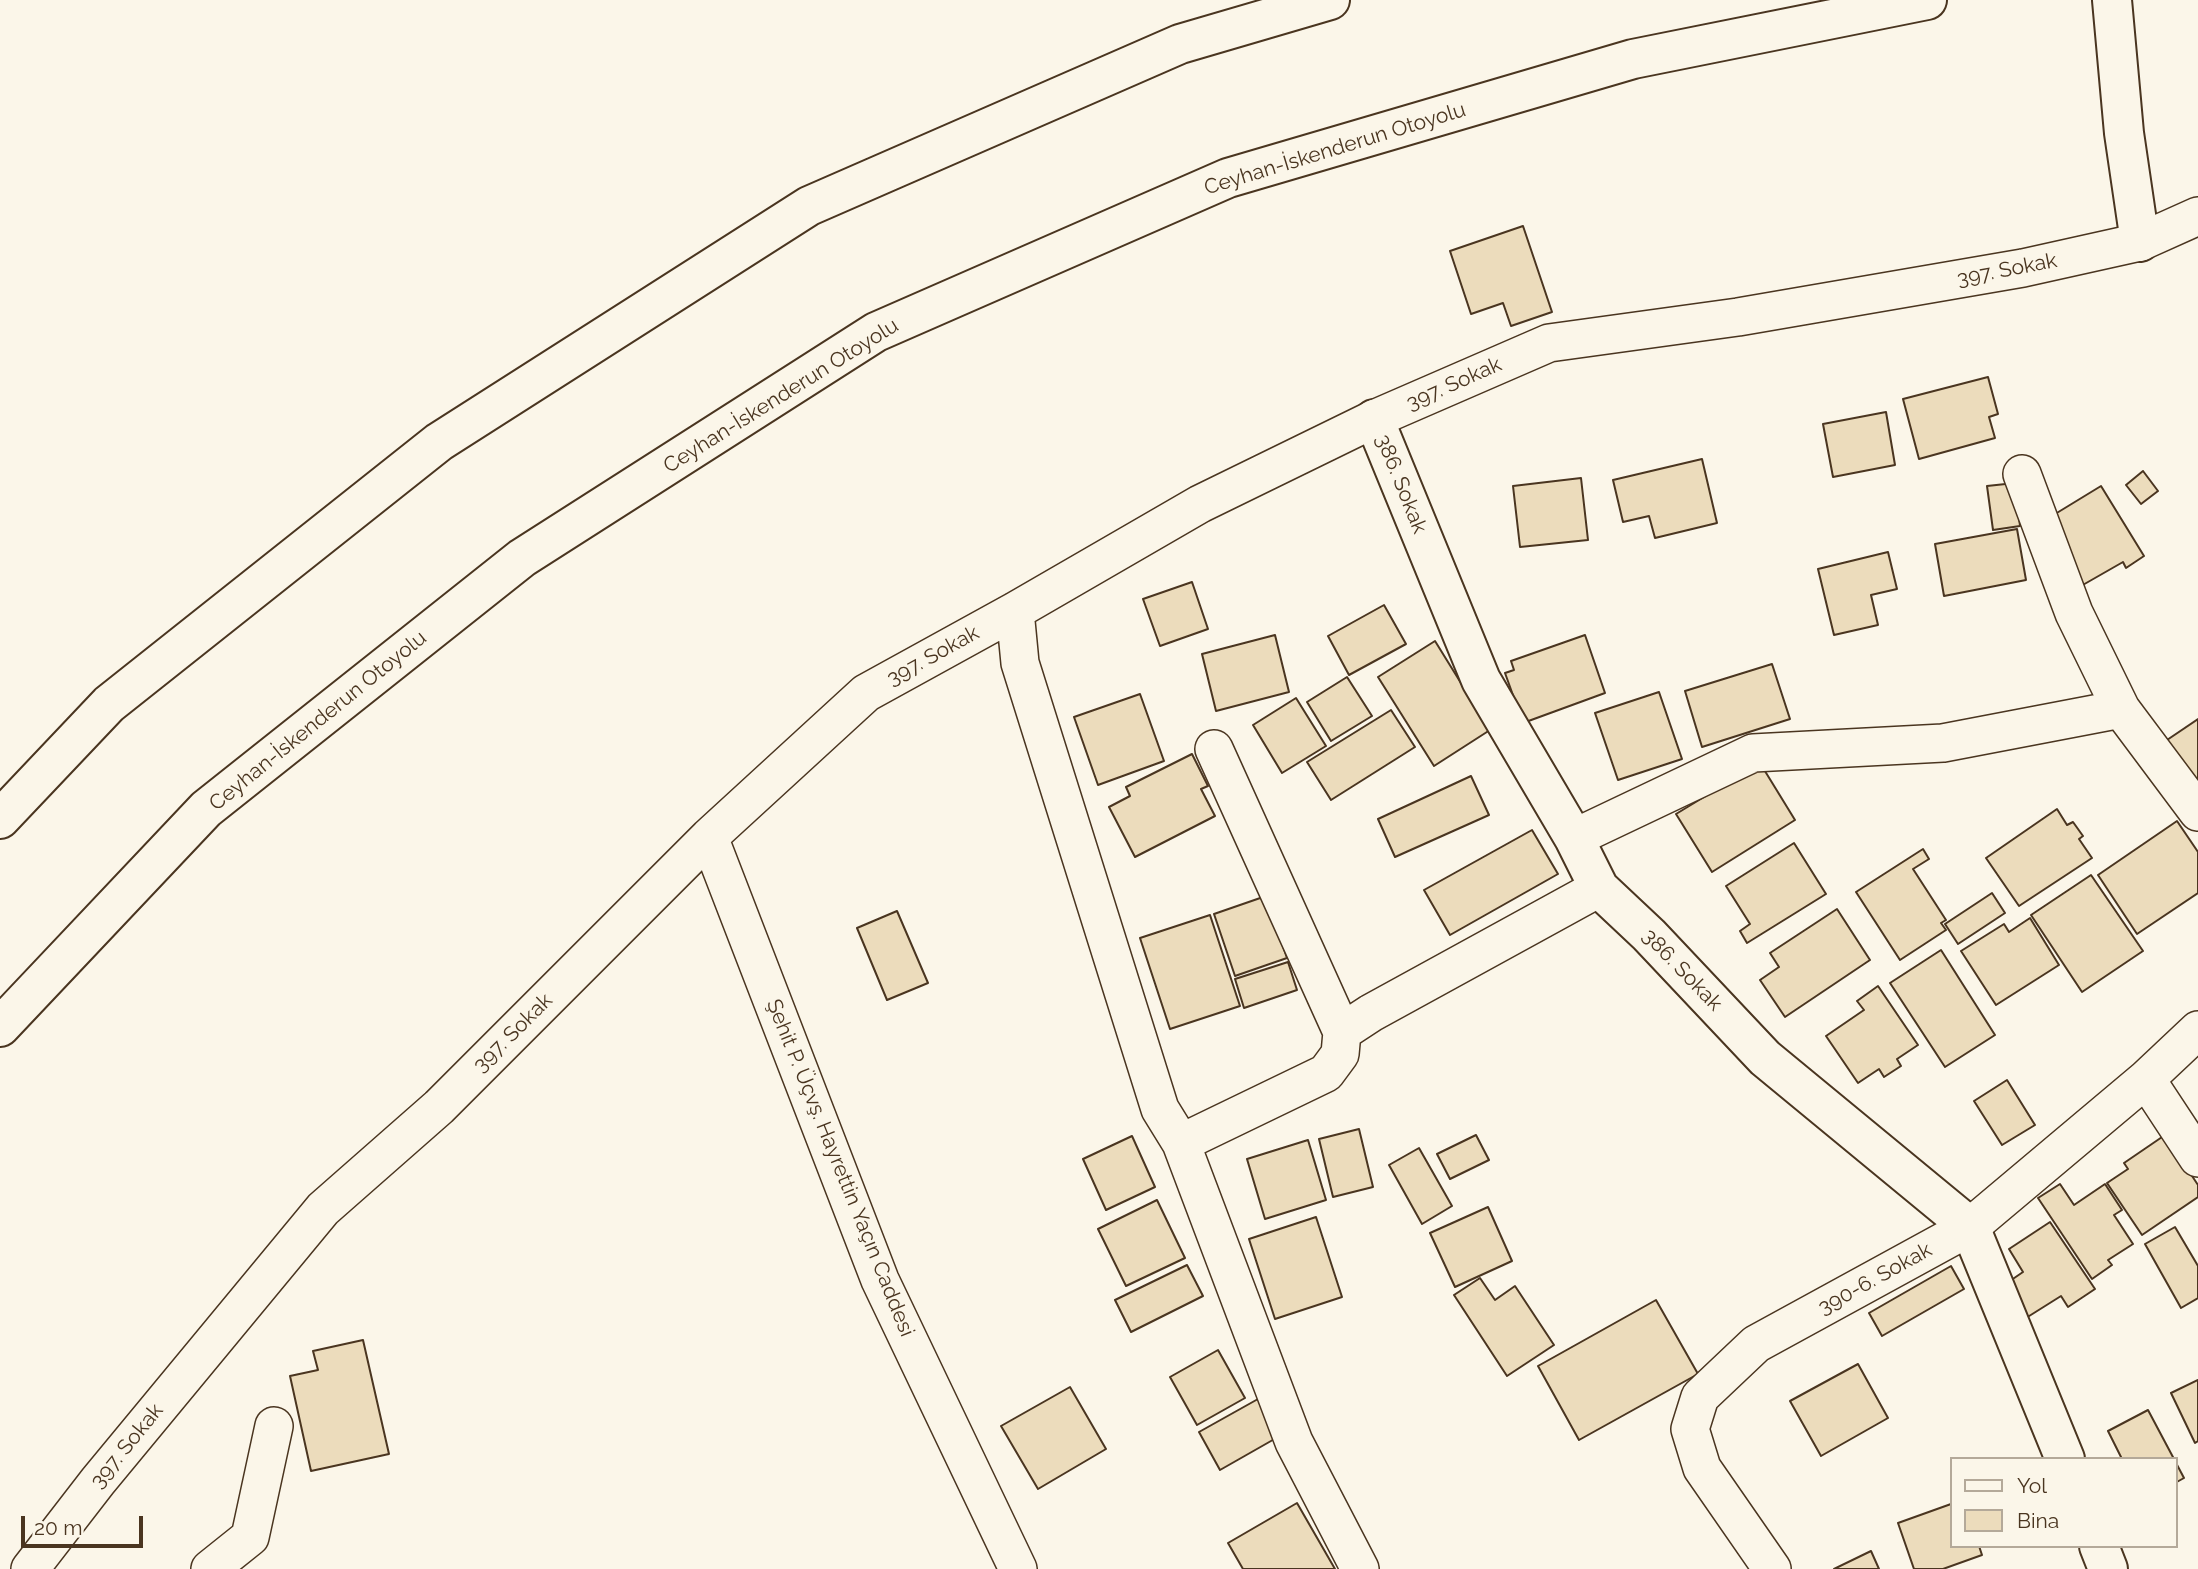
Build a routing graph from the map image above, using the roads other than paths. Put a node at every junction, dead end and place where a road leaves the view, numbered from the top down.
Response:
1 (1330, 0) edge
2 (1927, 0) edge
3 (2112, 0) edge
4 (2198, 216) edge
5 (2140, 242) junction
6 (1374, 419) junction
7 (2022, 474) dead end
8 (1015, 611) junction
9 (2121, 709) junction
10 (1214, 749) dead end
11 (2198, 812) edge
12 (0, 819) edge
13 (709, 837) junction
14 (1574, 838) junction
15 (1599, 888) junction
16 (0, 1027) edge
17 (2198, 1030) edge
18 (1342, 1032) junction
19 (2146, 1079) junction
20 (1181, 1143) junction
21 (2198, 1158) edge
22 (1970, 1227) junction
23 (274, 1426) dead end
24 (2064, 1457) edge
25 (2100, 1548) edge
26 (30, 1569) edge
27 (210, 1569) edge
28 (1018, 1569) edge
29 (1360, 1569) edge
30 (1772, 1569) edge
31 (2108, 1569) edge

1 - 12 main road
2 - 16 main road, Ceyhan-İskenderun Otoyolu
3 - 5 main road
4 - 5 street, 397. Sokak
5 - 6 street, 397. Sokak
6 - 8 street, 397. Sokak
6 - 14 main road, 386. Sokak
7 - 9 street
8 - 13 street, 397. Sokak
8 - 20 street
9 - 11 street
9 - 14 street
10 - 18 street
13 - 26 street, 397. Sokak
13 - 28 street, Şehit P. Üçvş. Hayrettin Yaçın Caddesi
14 - 15 main road, 386. Sokak
15 - 18 street
15 - 22 main road, 386. Sokak
17 - 19 street, 390-6. Sokak
18 - 20 street
19 - 21 street
19 - 22 street, 390-6. Sokak
20 - 29 street
22 - 24 main road, 386. Sokak
22 - 30 street, 390-6. Sokak
23 - 27 street
25 - 31 main road

